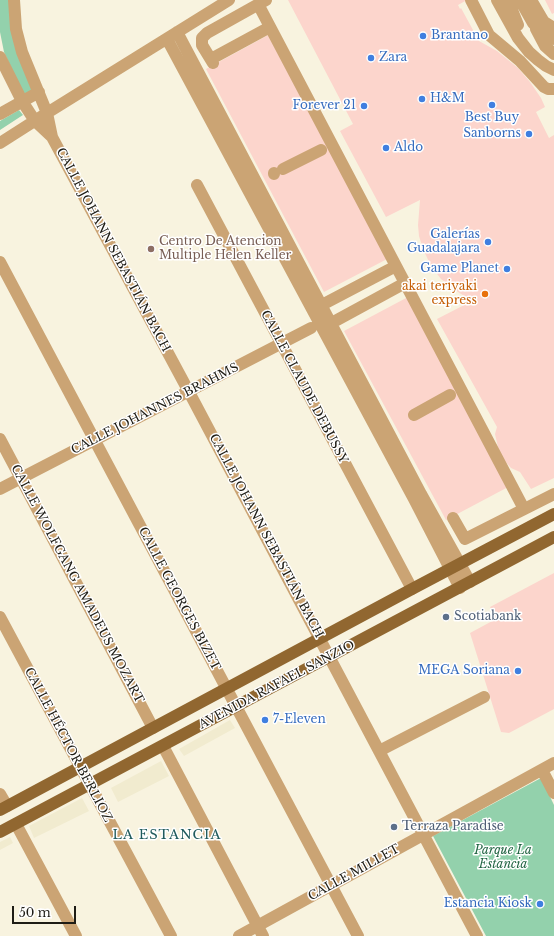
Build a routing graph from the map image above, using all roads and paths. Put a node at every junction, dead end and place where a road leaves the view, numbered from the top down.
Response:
1 (14, 0) edge
2 (229, 0) edge
3 (471, 0) edge
4 (497, 0) edge
5 (508, 0) edge
6 (520, 0) edge
7 (530, 0) edge
8 (262, 2) edge
9 (533, 23) junction
10 (270, 27) junction
11 (554, 28) edge
12 (177, 32) junction
13 (518, 38) junction
14 (167, 39) junction
15 (554, 39) edge
16 (554, 54) edge
17 (0, 57) edge
18 (554, 70) edge
19 (554, 89) edge
20 (38, 92) junction
21 (22, 101) junction
22 (47, 113) junction
23 (0, 114) edge
24 (35, 121) junction
25 (224, 123) junction
26 (52, 137) junction
27 (0, 143) edge
28 (321, 150) dead end
29 (277, 172) dead end
30 (197, 185) dead end
31 (0, 262) edge
32 (396, 266) junction
33 (405, 283) junction
34 (317, 308) junction
35 (321, 326) junction
36 (281, 343) junction
37 (189, 392) junction
38 (450, 395) dead end
39 (410, 418) dead end
40 (0, 439) edge
41 (95, 440) junction
42 (21, 478) junction
43 (0, 489) edge
44 (554, 494) edge
45 (524, 509) junction
46 (554, 514) edge
47 (455, 521) dead end
48 (554, 537) edge
49 (454, 566) junction
50 (465, 585) junction
51 (412, 589) junction
52 (0, 616) edge
53 (320, 638) junction
54 (330, 657) junction
55 (227, 688) junction
56 (484, 698) dead end
57 (236, 707) junction
58 (153, 728) junction
59 (162, 746) junction
60 (379, 751) junction
61 (554, 763) edge
62 (81, 767) junction
63 (542, 770) junction
64 (90, 785) junction
65 (554, 793) edge
66 (0, 794) edge
67 (3, 808) edge
68 (16, 824) junction
69 (0, 832) edge
70 (424, 834) junction
71 (331, 886) junction
72 (261, 931) edge
73 (76, 936) edge
74 (171, 936) edge
75 (239, 936) edge
76 (358, 936) edge
77 (478, 936) edge

1 - 20 street, CALLE JOHANN SEBASTIÁN BACH
2 - 12 street
3 - 19 street
4 - 13 street
5 - 13 street
6 - 9 street
7 - 11 street
8 - 10 street
8 - 10 street
9 - 15 street
9 - 16 street
10 - 32 street
12 - 14 street
12 - 25 street
13 - 18 street
14 - 22 street
14 - 25 street
17 - 21 street, CALLE JOHANN SEBASTIÁN BACH
20 - 21 street
20 - 22 street, CALLE JOHANN SEBASTIÁN BACH
21 - 23 street
21 - 24 street, CALLE JOHANN SEBASTIÁN BACH
22 - 24 street
22 - 26 street, CALLE JOHANN SEBASTIÁN BACH
24 - 26 street, CALLE JOHANN SEBASTIÁN BACH
24 - 27 street
25 - 34 street
26 - 37 street, CALLE JOHANN SEBASTIÁN BACH
28 - 29 street
30 - 36 street, CALLE CLAUDE DEBUSSY
31 - 41 street, CALLE GEORGES BIZET
32 - 33 street
32 - 34 street
33 - 35 street, CALLE JOHANNES BRAHMS
33 - 45 street
34 - 35 street
35 - 36 street, CALLE JOHANNES BRAHMS
35 - 49 street
36 - 37 street, CALLE JOHANNES BRAHMS
36 - 51 street, CALLE CLAUDE DEBUSSY
37 - 41 street, CALLE JOHANNES BRAHMS
37 - 53 street, CALLE JOHANN SEBASTIÁN BACH
38 - 39 street
40 - 42 street, CALLE WOLFGANG AMADEUS MOZART
41 - 42 street, CALLE JOHANNES BRAHMS
41 - 55 street, CALLE GEORGES BIZET
42 - 43 street, CALLE JOHANNES BRAHMS
42 - 58 street, CALLE WOLFGANG AMADEUS MOZART
44 - 45 street
45 - 47 street
46 - 49 main road, AVENIDA RAFAEL SANZIO
48 - 50 main road, AVENIDA RAFAEL SANZIO
49 - 50 street
49 - 51 main road, AVENIDA RAFAEL SANZIO
50 - 54 main road, AVENIDA RAFAEL SANZIO
51 - 53 main road, AVENIDA RAFAEL SANZIO
52 - 62 street, CALLE HÉCTOR BERLIOZ
53 - 54 street, CALLE JOHANN SEBASTIÁN BACH
53 - 55 main road, AVENIDA RAFAEL SANZIO
54 - 57 main road, AVENIDA RAFAEL SANZIO
54 - 60 street, CALLE JOHANN SEBASTIÁN BACH
55 - 57 street, CALLE GEORGES BIZET
55 - 58 main road, AVENIDA RAFAEL SANZIO
56 - 60 street
57 - 59 main road, AVENIDA RAFAEL SANZIO
57 - 71 street, CALLE GEORGES BIZET
58 - 62 main road, AVENIDA RAFAEL SANZIO
59 - 64 main road, AVENIDA RAFAEL SANZIO
59 - 72 street
60 - 70 street, CALLE JOHANN SEBASTIÁN BACH
61 - 63 street, CALLE MILLET
62 - 64 street, CALLE HÉCTOR BERLIOZ
62 - 67 main road, AVENIDA RAFAEL SANZIO
63 - 65 street
63 - 70 street, CALLE MILLET
64 - 68 main road, AVENIDA RAFAEL SANZIO
64 - 74 street, CALLE HÉCTOR BERLIOZ
66 - 67 street
68 - 69 main road, AVENIDA RAFAEL SANZIO
68 - 73 street
70 - 71 street, CALLE MILLET
70 - 77 street, CALLE JOHANN SEBASTIÁN BACH
71 - 72 street, CALLE MILLET
71 - 76 street, CALLE GEORGES BIZET
72 - 75 street, CALLE MILLET

